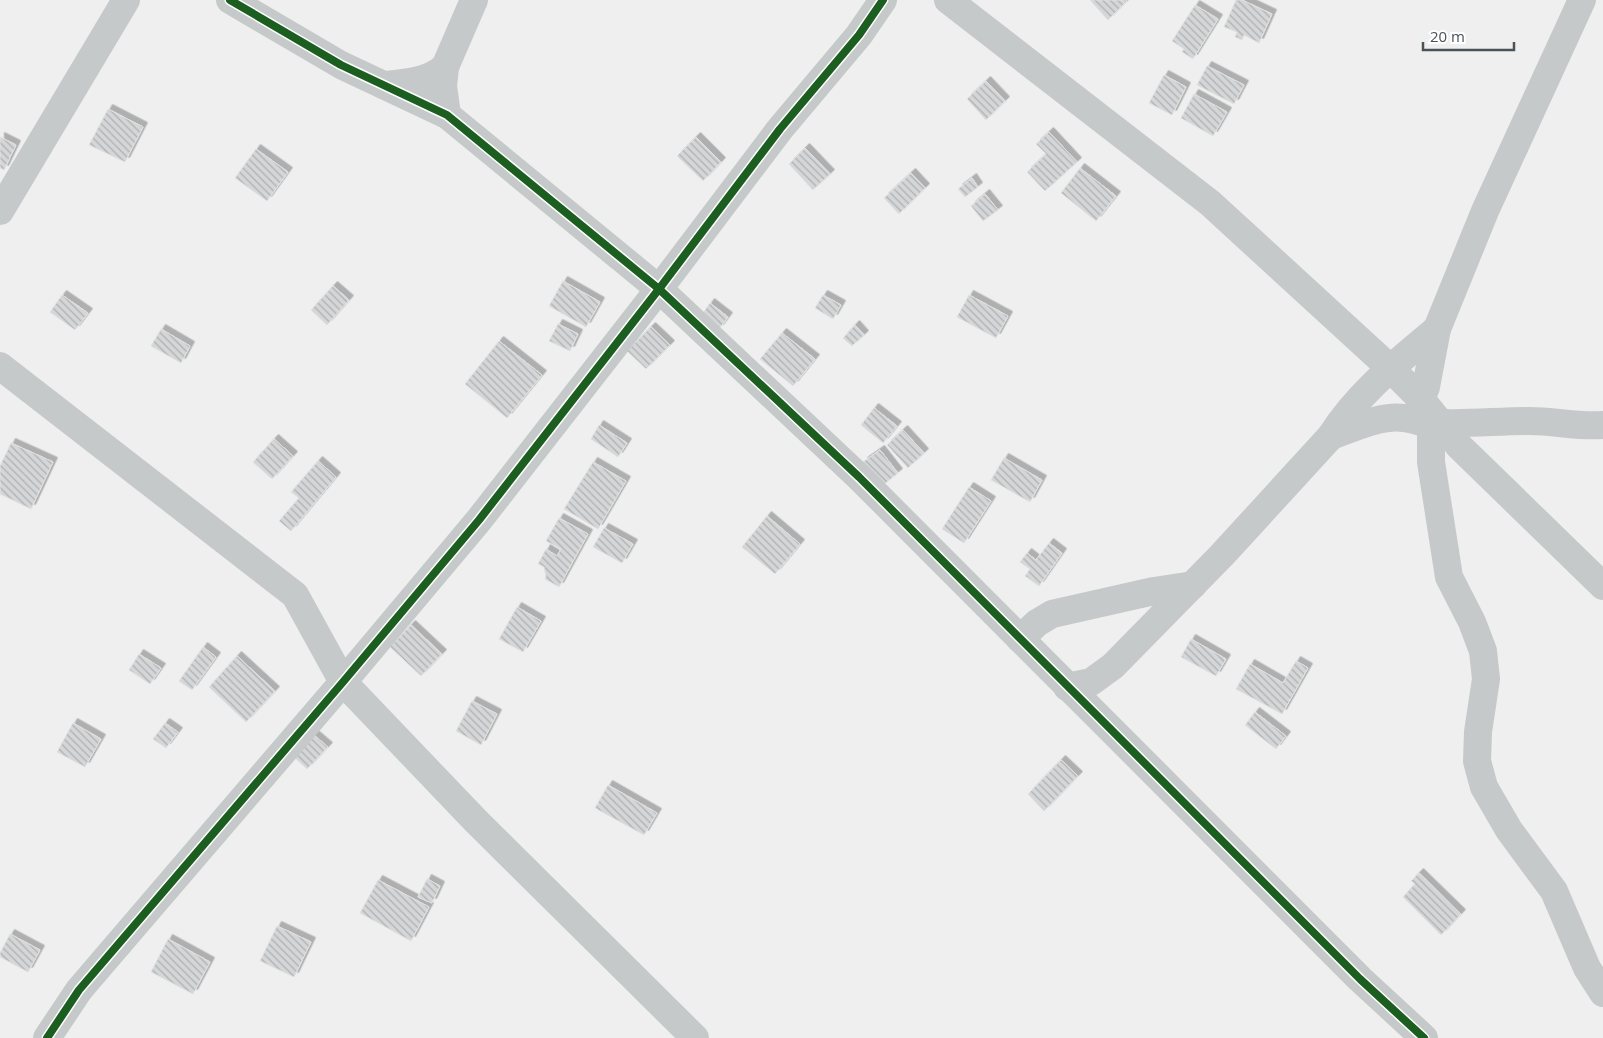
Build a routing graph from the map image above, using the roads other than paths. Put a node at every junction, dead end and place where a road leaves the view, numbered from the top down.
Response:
1 (126, 0) edge
2 (230, 0) edge
3 (474, 0) edge
4 (883, 0) edge
5 (948, 0) edge
6 (1582, 0) edge
7 (445, 67) junction
8 (384, 85) junction
9 (447, 115) junction
10 (0, 211) edge
11 (659, 289) junction
12 (1437, 329) junction
13 (0, 366) edge
14 (1390, 368) junction
15 (1430, 409) junction
16 (1476, 424) junction
17 (1603, 425) edge
18 (1331, 436) junction
19 (1193, 585) junction
20 (1603, 586) edge
21 (1020, 639) junction
22 (343, 682) junction
23 (1067, 687) junction
24 (1603, 992) edge
25 (47, 1038) edge
26 (695, 1038) edge
27 (1424, 1038) edge

1 - 10 street
2 - 8 street
3 - 7 street
4 - 11 street
5 - 14 street
6 - 12 street
7 - 8 street
7 - 9 street
8 - 9 street
9 - 11 street
11 - 21 street
11 - 22 street
12 - 14 street
12 - 15 street
13 - 22 street
14 - 15 street
14 - 18 street
15 - 16 street
15 - 16 street
15 - 18 street
15 - 20 street
15 - 24 street
16 - 17 street
18 - 19 street
19 - 21 street
19 - 23 street
21 - 23 street
22 - 25 street
22 - 26 street
23 - 27 street

